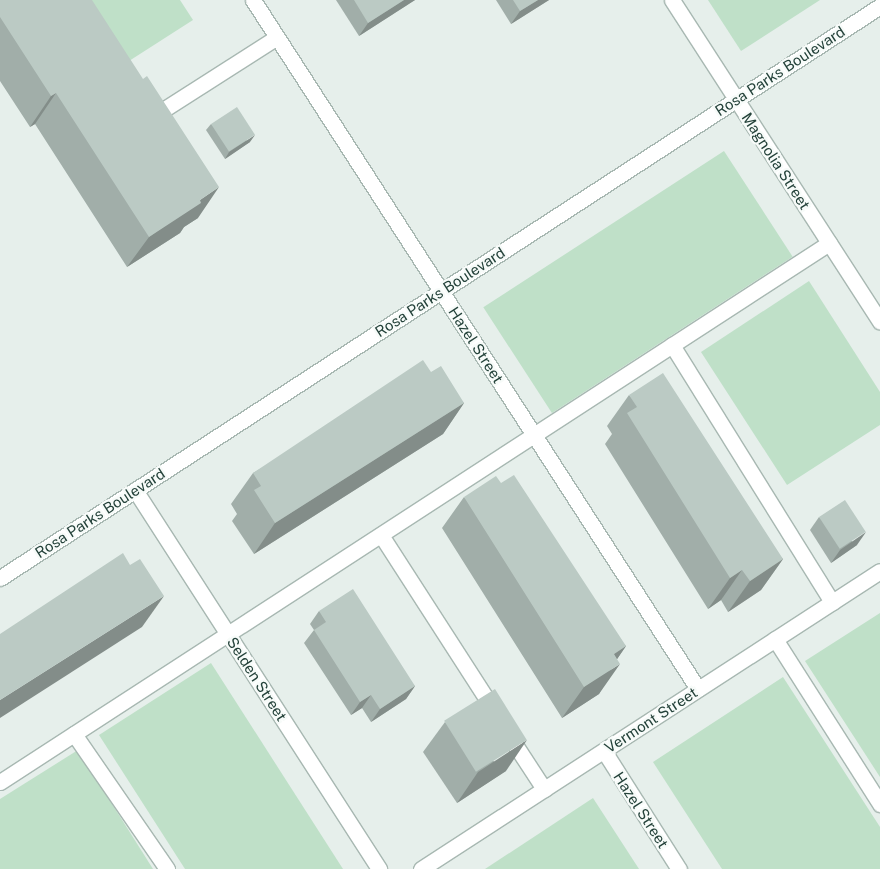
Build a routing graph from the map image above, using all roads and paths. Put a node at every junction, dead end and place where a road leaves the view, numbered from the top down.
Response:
1 (253, 0) edge
2 (672, 0) edge
3 (880, 6) edge
4 (277, 37) junction
5 (736, 99) junction
6 (144, 122) edge
7 (829, 243) junction
8 (441, 291) junction
9 (880, 322) edge
10 (672, 345) junction
11 (534, 435) junction
12 (135, 490) junction
13 (381, 534) junction
14 (880, 571) edge
15 (0, 578) edge
16 (832, 602) junction
17 (228, 634) junction
18 (775, 639) junction
19 (698, 689) junction
20 (74, 734) junction
21 (604, 752) junction
22 (0, 782) edge
23 (544, 789) junction
24 (880, 804) edge
25 (431, 866) edge
26 (167, 869) edge
27 (379, 869) edge
28 (679, 869) edge

1 - 4 street, Hazel Street
2 - 5 street, Magnolia Street
3 - 5 street, Rosa Parks Boulevard
4 - 6 street
4 - 8 street, Hazel Street
5 - 7 street, Magnolia Street
5 - 8 street, Rosa Parks Boulevard
7 - 9 street, Magnolia Street
7 - 10 street
8 - 11 street, Hazel Street
8 - 12 street, Rosa Parks Boulevard
10 - 11 street
10 - 16 street
11 - 13 street
11 - 19 street, Hazel Street
12 - 15 street, Rosa Parks Boulevard
12 - 17 street, Selden Street
13 - 17 street
13 - 23 street
14 - 16 street, Vermont Street
16 - 18 street, Vermont Street
17 - 20 street
17 - 27 street, Selden Street
18 - 19 street, Vermont Street
18 - 24 street
19 - 21 street, Vermont Street
20 - 22 street
20 - 26 street
21 - 23 street, Vermont Street
21 - 28 street, Hazel Street
23 - 25 street, Vermont Street

